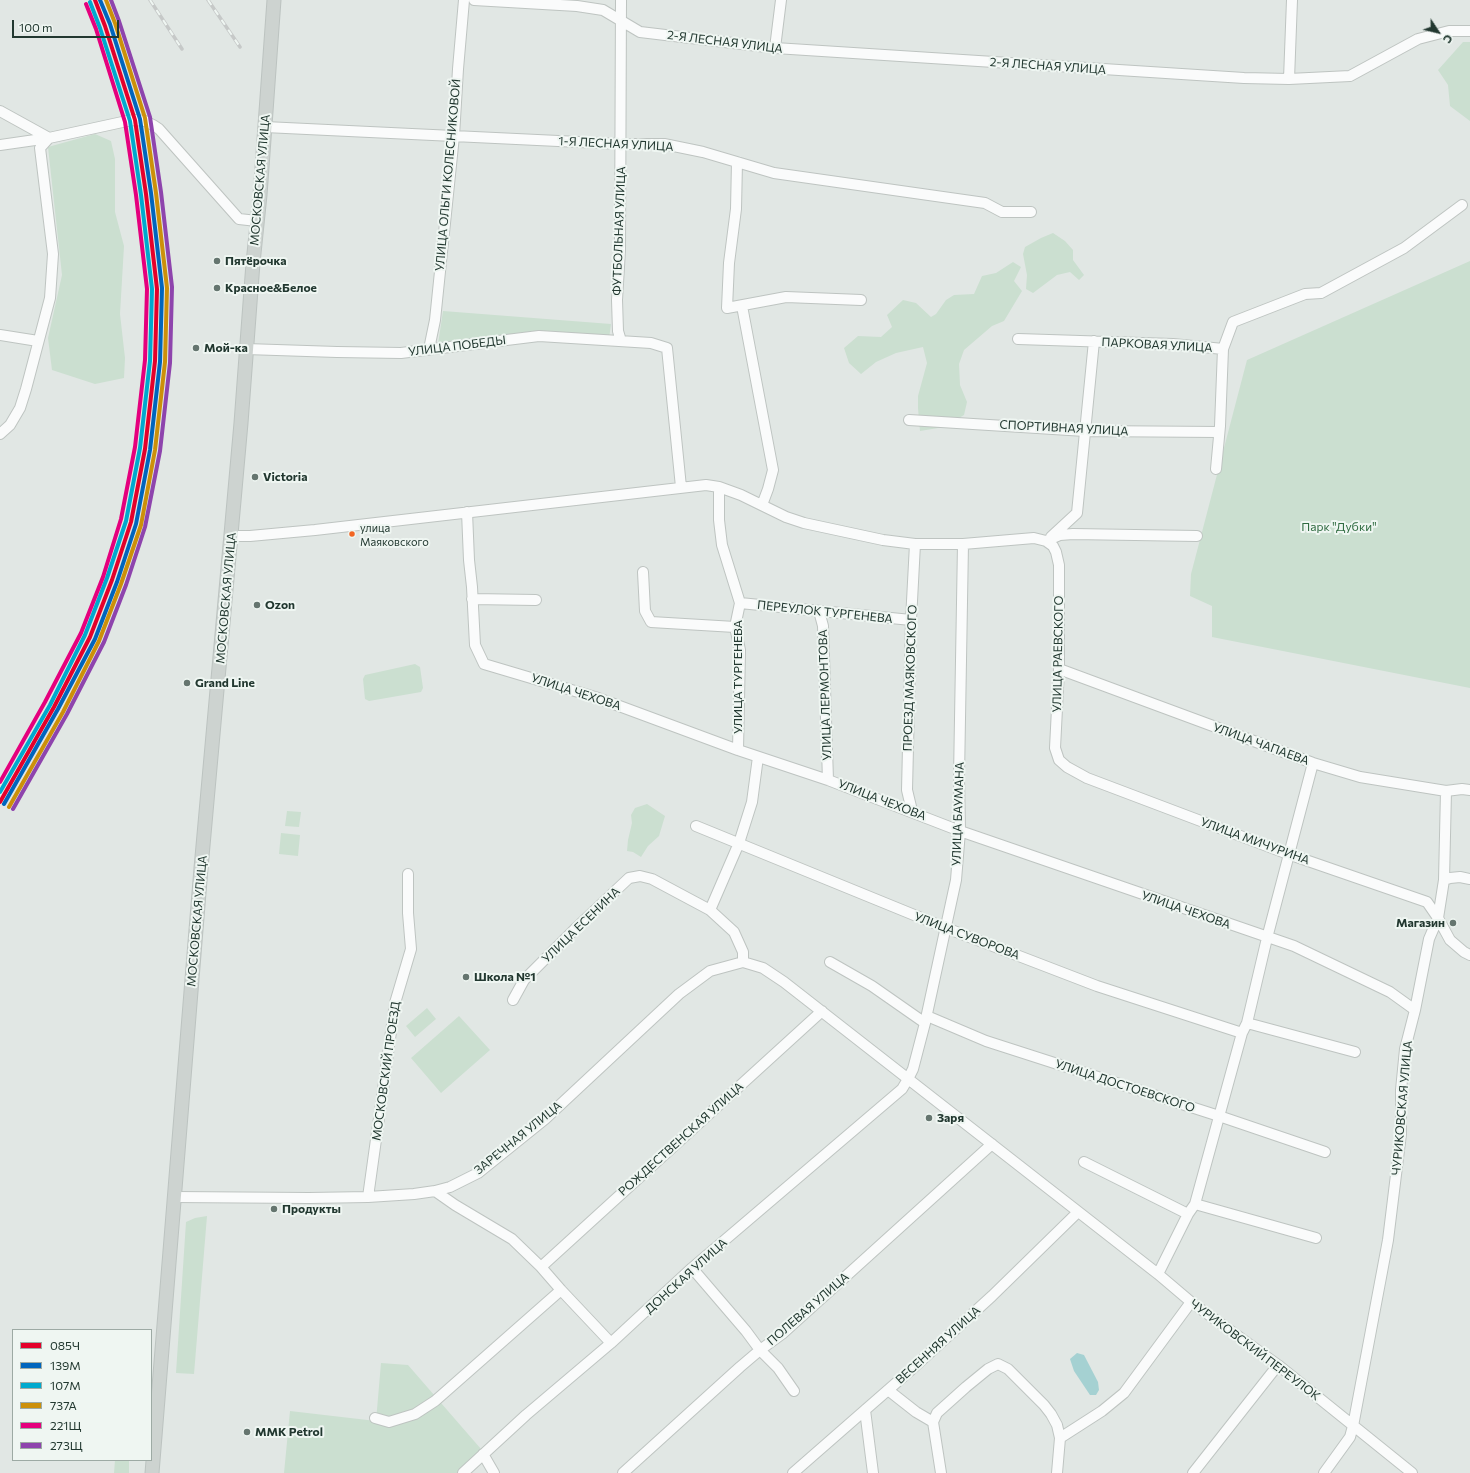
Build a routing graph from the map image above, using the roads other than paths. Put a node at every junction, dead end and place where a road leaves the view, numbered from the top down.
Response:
1 (274, 0) edge
2 (464, 0) edge
3 (474, 0) edge
4 (621, 0) edge
5 (781, 0) edge
6 (1292, 0) edge
7 (620, 19) junction
8 (1470, 31) edge
9 (775, 48) junction
10 (1289, 79) junction
11 (0, 111) edge
12 (265, 127) junction
13 (454, 136) junction
14 (49, 138) junction
15 (1, 143) edge
16 (621, 144) junction
17 (737, 162) junction
18 (1462, 205) dead end
19 (1031, 212) dead end
20 (257, 221) junction
21 (861, 300) dead end
22 (742, 306) junction
23 (0, 335) edge
24 (1018, 339) dead end
25 (38, 341) junction
26 (620, 341) junction
27 (1094, 341) junction
28 (246, 349) junction
29 (429, 349) junction
30 (1224, 349) junction
31 (909, 420) dead end
32 (1085, 431) junction
33 (1219, 432) junction
34 (0, 434) edge
35 (1216, 469) dead end
36 (681, 487) junction
37 (719, 487) junction
38 (762, 505) junction
39 (466, 512) junction
40 (232, 536) junction
41 (1197, 536) dead end
42 (1046, 541) junction
43 (915, 544) junction
44 (963, 544) junction
45 (643, 572) dead end
46 (472, 600) junction
47 (536, 600) dead end
48 (740, 603) junction
49 (819, 611) junction
50 (911, 620) junction
51 (735, 627) junction
52 (1059, 669) junction
53 (738, 750) junction
54 (758, 757) junction
55 (1313, 763) junction
56 (1067, 767) joint
57 (828, 780) junction
58 (1470, 790) edge
59 (1446, 791) junction
60 (912, 811) junction
61 (696, 826) dead end
62 (960, 831) junction
63 (739, 843) junction
64 (1288, 854) junction
65 (408, 874) dead end
66 (1470, 879) edge
67 (1444, 880) junction
68 (710, 910) junction
69 (1438, 918) junction
70 (946, 928) junction
71 (1266, 938) junction
72 (1470, 955) edge
73 (743, 962) junction
74 (830, 962) dead end
75 (514, 1000) dead end
76 (1415, 1010) junction
77 (822, 1011) junction
78 (926, 1020) junction
79 (1247, 1023) junction
80 (1242, 1033) junction
81 (1355, 1052) dead end
82 (908, 1079) junction
83 (1219, 1116) junction
84 (992, 1144) junction
85 (1325, 1152) dead end
86 (1084, 1162) dead end
87 (435, 1191) junction
88 (174, 1197) junction
89 (368, 1197) junction
90 (1195, 1204) junction
91 (1078, 1212) junction
92 (1188, 1214) junction
93 (1316, 1238) dead end
94 (541, 1267) junction
95 (692, 1268) junction
96 (1158, 1274) junction
97 (561, 1290) junction
98 (1191, 1302) junction
99 (611, 1343) junction
100 (760, 1350) junction
101 (1278, 1365) junction
102 (888, 1390) junction
103 (794, 1391) dead end
104 (865, 1410) junction
105 (375, 1418) dead end
106 (933, 1422) junction
107 (1353, 1426) junction
108 (1060, 1438) junction
109 (483, 1454) junction
110 (152, 1473) edge
111 (463, 1473) edge
112 (494, 1473) edge
113 (623, 1473) edge
114 (793, 1473) edge
115 (873, 1473) edge
116 (941, 1473) edge
117 (1057, 1473) edge
118 (1193, 1473) edge
119 (1324, 1473) edge
120 (1412, 1473) edge

1 - 12 main road, МОСКОВСКАЯ УЛИЦА
2 - 13 street, УЛИЦА ОЛЬГИ КОЛЕСНИКОВОЙ
3 - 7 street, 2-Я ЛЕСНАЯ УЛИЦА
4 - 7 street, ФУТБОЛЬНАЯ УЛИЦА
5 - 9 street
6 - 10 street
7 - 9 street, 2-Я ЛЕСНАЯ УЛИЦА
7 - 16 street, ФУТБОЛЬНАЯ УЛИЦА
8 - 10 street, 2-Я ЛЕСНАЯ УЛИЦА
9 - 10 street, 2-Я ЛЕСНАЯ УЛИЦА
11 - 14 street
12 - 13 street, 1-Я ЛЕСНАЯ УЛИЦА
12 - 20 main road, МОСКОВСКАЯ УЛИЦА
13 - 16 street, 1-Я ЛЕСНАЯ УЛИЦА
13 - 29 street, УЛИЦА ОЛЬГИ КОЛЕСНИКОВОЙ
14 - 15 street
14 - 20 street
14 - 25 street
16 - 17 street, 1-Я ЛЕСНАЯ УЛИЦА
16 - 26 street, ФУТБОЛЬНАЯ УЛИЦА
17 - 19 street, 1-Я ЛЕСНАЯ УЛИЦА
17 - 22 street
18 - 30 street, ПАРКОВАЯ УЛИЦА
20 - 28 main road, МОСКОВСКАЯ УЛИЦА
21 - 22 street
22 - 38 street
23 - 25 street
24 - 27 street, ПАРКОВАЯ УЛИЦА
25 - 34 street
26 - 29 street, УЛИЦА ПОБЕДЫ
26 - 36 street, УЛИЦА ПОБЕДЫ
27 - 30 street, ПАРКОВАЯ УЛИЦА
27 - 32 street
28 - 29 street, УЛИЦА ПОБЕДЫ
28 - 40 main road, МОСКОВСКАЯ УЛИЦА
30 - 33 street
31 - 32 street, СПОРТИВНАЯ УЛИЦА
32 - 33 street, СПОРТИВНАЯ УЛИЦА
32 - 42 street
33 - 35 street
36 - 37 street
36 - 39 street
37 - 38 street
37 - 48 street, УЛИЦА ТУРГЕНЕВА
38 - 43 street
39 - 40 street
39 - 46 street, УЛИЦА ЧЕХОВА
40 - 88 main road, МОСКОВСКАЯ УЛИЦА
41 - 42 street
42 - 44 street
42 - 52 street, УЛИЦА РАЕВСКОГО
43 - 44 street
43 - 50 street, ПРОЕЗД МАЯКОВСКОГО
44 - 62 street, УЛИЦА БАУМАНА
45 - 51 street
46 - 47 street
46 - 53 street, УЛИЦА ЧЕХОВА
48 - 49 street, ПЕРЕУЛОК ТУРГЕНЕВА
48 - 51 street, УЛИЦА ТУРГЕНЕВА
49 - 50 street, ПЕРЕУЛОК ТУРГЕНЕВА
49 - 57 street, УЛИЦА ЛЕРМОНТОВА
50 - 60 street, ПРОЕЗД МАЯКОВСКОГО
51 - 53 street, УЛИЦА ТУРГЕНЕВА
52 - 55 street, УЛИЦА ЧАПАЕВА
52 - 56 street, УЛИЦА РАЕВСКОГО
53 - 54 street, УЛИЦА ЧЕХОВА
54 - 57 street, УЛИЦА ЧЕХОВА
54 - 63 street
55 - 59 street, УЛИЦА ЧАПАЕВА
55 - 64 street
56 - 64 street, УЛИЦА МИЧУРИНА
57 - 60 street, УЛИЦА ЧЕХОВА
58 - 59 street, УЛИЦА ЧАПАЕВА
59 - 67 street, ЧУРИКОВСКАЯ УЛИЦА
60 - 62 street, УЛИЦА ЧЕХОВА
61 - 63 street, УЛИЦА СУВОРОВА
62 - 70 street, УЛИЦА БАУМАНА
62 - 71 street, УЛИЦА ЧЕХОВА
63 - 68 street
63 - 70 street, УЛИЦА СУВОРОВА
64 - 69 street, УЛИЦА МИЧУРИНА
64 - 71 street
65 - 89 street, МОСКОВСКИЙ ПРОЕЗД
66 - 67 street
67 - 69 street, ЧУРИКОВСКАЯ УЛИЦА
68 - 73 street
68 - 75 street, УЛИЦА ЕСЕНИНА
69 - 72 street, УЛИЦА МИЧУРИНА
69 - 76 street, ЧУРИКОВСКАЯ УЛИЦА
70 - 78 street, УЛИЦА БАУМАНА
70 - 80 street, УЛИЦА СУВОРОВА
71 - 76 street, УЛИЦА ЧЕХОВА
71 - 79 street
73 - 77 street, ЧУРИКОВСКИЙ ПЕРЕУЛОК
73 - 87 street, ЗАРЕЧНАЯ УЛИЦА
74 - 78 street, УЛИЦА ДОСТОЕВСКОГО
76 - 107 street, ЧУРИКОВСКАЯ УЛИЦА
77 - 82 street, ЧУРИКОВСКИЙ ПЕРЕУЛОК
77 - 94 street, РОЖДЕСТВЕНСКАЯ УЛИЦА
78 - 82 street, УЛИЦА БАУМАНА
78 - 83 street, УЛИЦА ДОСТОЕВСКОГО
79 - 80 street
79 - 81 street
80 - 83 street
82 - 84 street, ЧУРИКОВСКИЙ ПЕРЕУЛОК
82 - 95 street, ДОНСКАЯ УЛИЦА
83 - 85 street, УЛИЦА ДОСТОЕВСКОГО
83 - 90 street
84 - 91 street, ЧУРИКОВСКИЙ ПЕРЕУЛОК
84 - 100 street, ПОЛЕВАЯ УЛИЦА
86 - 92 street
87 - 89 street, ЗАРЕЧНАЯ УЛИЦА
87 - 94 street
88 - 89 street, ЗАРЕЧНАЯ УЛИЦА
88 - 110 main road, МОСКОВСКАЯ УЛИЦА
90 - 92 street
90 - 93 street
91 - 96 street, ЧУРИКОВСКИЙ ПЕРЕУЛОК
91 - 102 street, ВЕСЕННЯЯ УЛИЦА
92 - 96 street
94 - 97 street
95 - 99 street, ДОНСКАЯ УЛИЦА
95 - 100 street
96 - 98 street, ЧУРИКОВСКИЙ ПЕРЕУЛОК
97 - 99 street
97 - 105 street
98 - 101 street, ЧУРИКОВСКИЙ ПЕРЕУЛОК
98 - 108 street
99 - 109 street, ДОНСКАЯ УЛИЦА
100 - 103 street
100 - 113 street, ПОЛЕВАЯ УЛИЦА
101 - 107 street, ЧУРИКОВСКИЙ ПЕРЕУЛОК
101 - 118 street
102 - 104 street, ВЕСЕННЯЯ УЛИЦА
102 - 106 street
104 - 114 street, ВЕСЕННЯЯ УЛИЦА
104 - 115 street
106 - 108 street
106 - 116 street
107 - 119 street, ЧУРИКОВСКАЯ УЛИЦА
107 - 120 street, ЧУРИКОВСКИЙ ПЕРЕУЛОК
108 - 117 street
109 - 111 street, ДОНСКАЯ УЛИЦА
109 - 112 street

